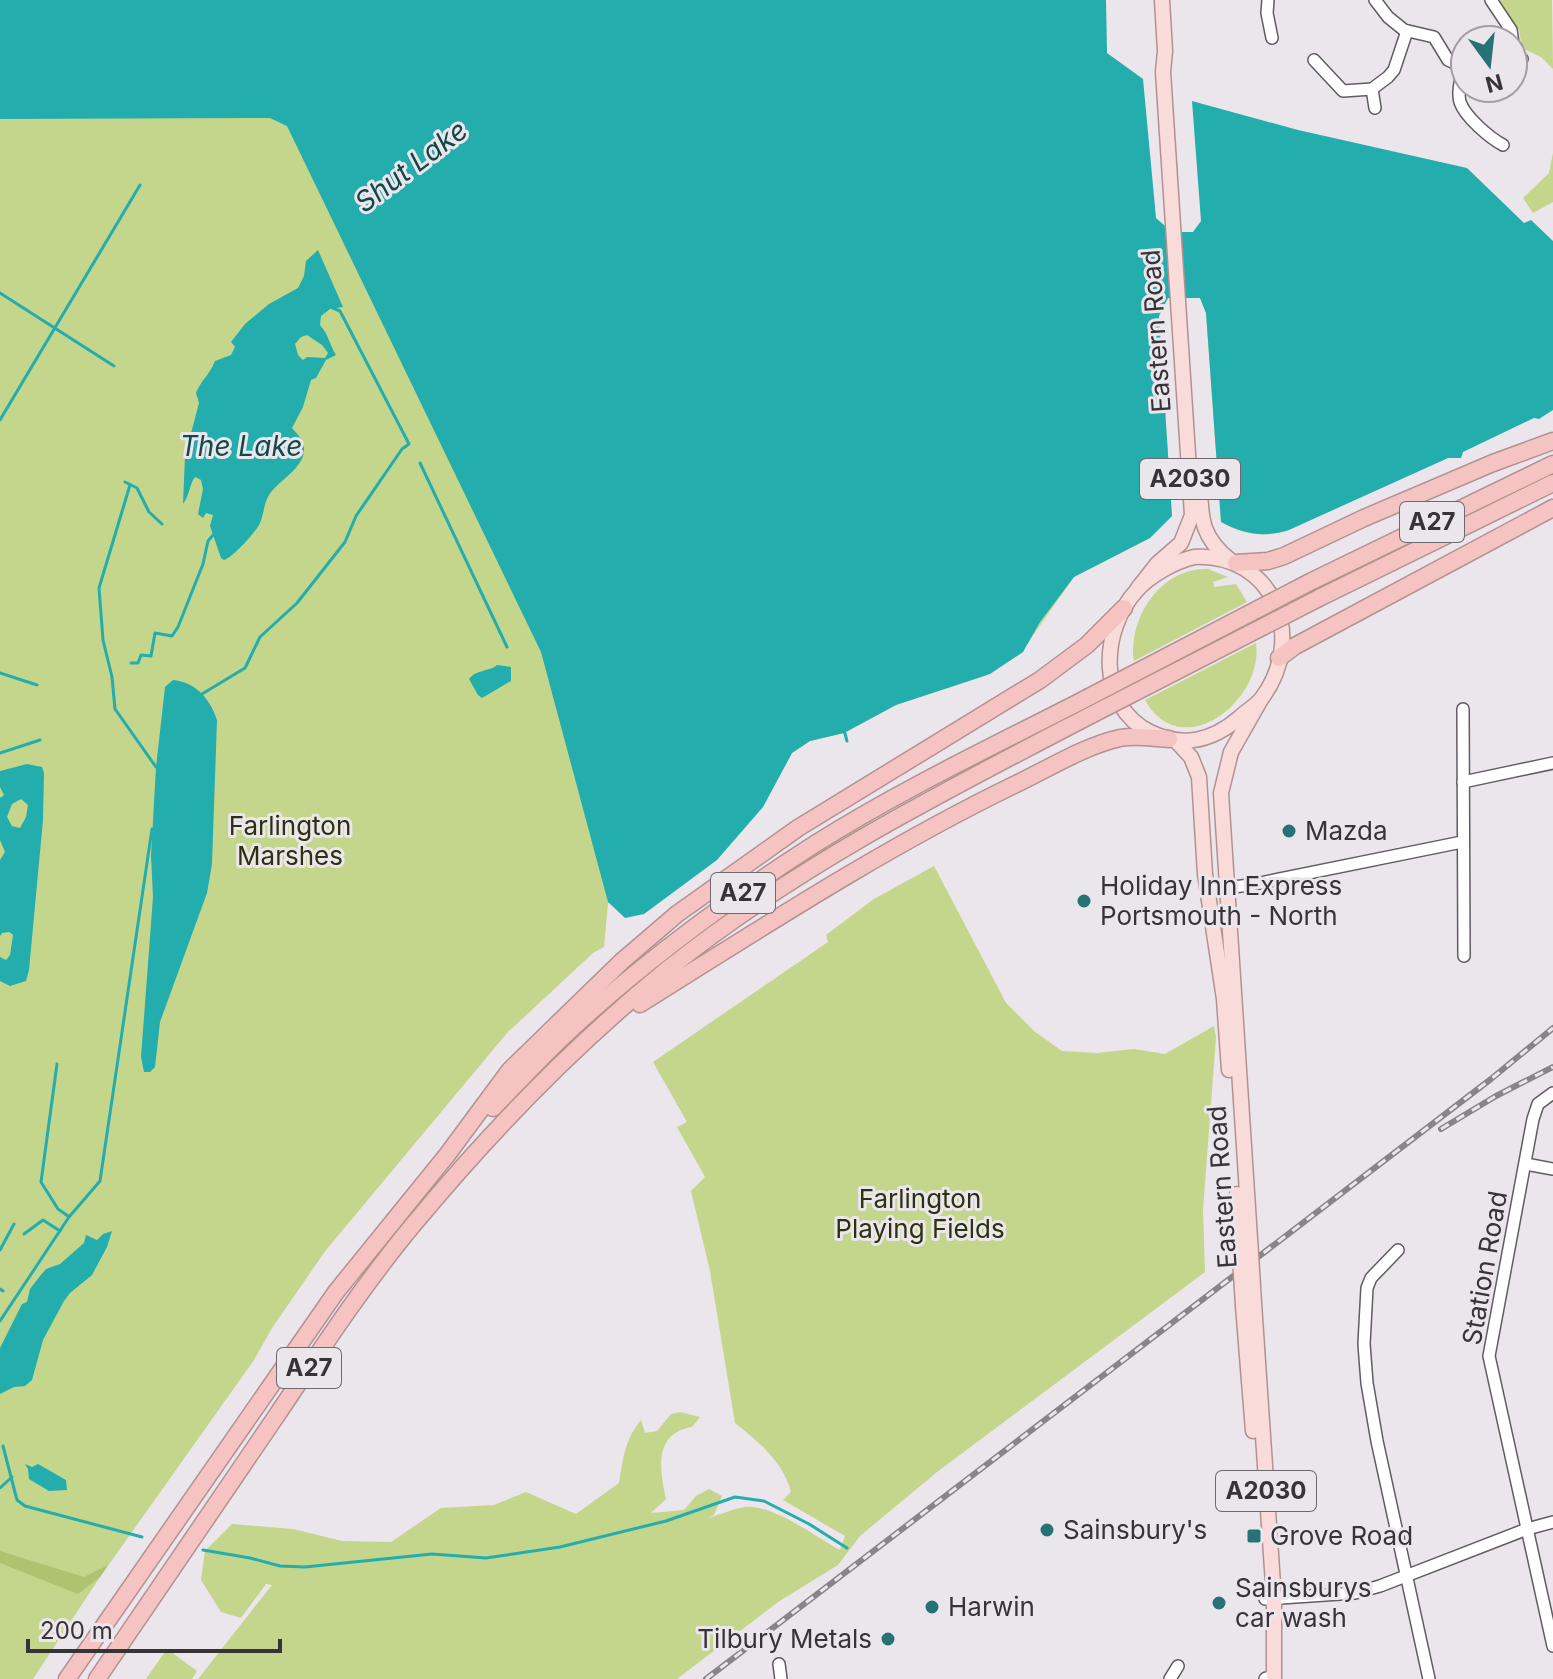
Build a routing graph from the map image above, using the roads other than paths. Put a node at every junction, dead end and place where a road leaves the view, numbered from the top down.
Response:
1 (1162, 0) edge
2 (1268, 0) edge
3 (1375, 0) edge
4 (1491, 0) edge
5 (1507, 24) edge
6 (1407, 31) junction
7 (1272, 38) dead end
8 (1449, 58) edge
9 (1314, 60) dead end
10 (1372, 89) junction
11 (1461, 104) edge
12 (1375, 108) dead end
13 (1503, 145) dead end
14 (1186, 349) junction
15 (1553, 441) edge
16 (1553, 464) edge
17 (1553, 483) edge
18 (1553, 508) edge
19 (1233, 562) junction
20 (1138, 588) junction
21 (1124, 608) junction
22 (1279, 658) junction
23 (1260, 701) junction
24 (1090, 706) junction
25 (1463, 709) dead end
26 (1172, 740) junction
27 (1553, 763) edge
28 (1463, 782) junction
29 (1462, 842) junction
30 (1226, 888) junction
31 (1208, 890) junction
32 (1464, 956) dead end
33 (596, 1032) junction
34 (1553, 1093) edge
35 (447, 1155) junction
36 (1526, 1164) junction
37 (1553, 1169) edge
38 (1398, 1250) dead end
39 (1246, 1256) junction
40 (1553, 1522) edge
41 (1527, 1529) junction
42 (1407, 1576) junction
43 (1270, 1599) junction
44 (1553, 1646) edge
45 (779, 1664) dead end
46 (67, 1679) edge
47 (97, 1679) edge
48 (781, 1679) edge
49 (1268, 1679) edge
50 (1429, 1679) edge

1 - 14 main road, Eastern Road / A2030
2 - 7 street
3 - 6 street
4 - 5 street
6 - 8 street
6 - 10 street
9 - 10 street
10 - 12 street
11 - 13 street
14 - 19 main road, Eastern Road / A2030
14 - 20 main road, Eastern Road / A2030
15 - 19 highway
16 - 24 highway, A27, bridge
17 - 24 highway, A27, bridge
18 - 22 highway
19 - 20 main road
19 - 22 main road
20 - 21 main road
21 - 26 main road
21 - 35 highway
22 - 23 main road
23 - 26 main road
23 - 30 main road, Eastern Road / A2030
24 - 33 highway, A27
24 - 35 highway, A27
25 - 28 street
26 - 31 main road, Eastern Road / A2030
26 - 33 highway
27 - 28 street
28 - 29 street
29 - 30 street
29 - 32 street
30 - 31 street
30 - 39 main road, Eastern Road / A2030
31 - 39 main road, Eastern Road / A2030
33 - 47 highway, A27
34 - 36 street, Station Road
35 - 46 highway, A27
36 - 37 street
36 - 41 street, Station Road
38 - 42 street
39 - 43 main road, Eastern Road / A2030, bridge
40 - 41 street
41 - 42 street
41 - 44 street, Station Road
42 - 43 street
42 - 50 street
43 - 49 main road, Eastern Road / A2030
45 - 48 street

